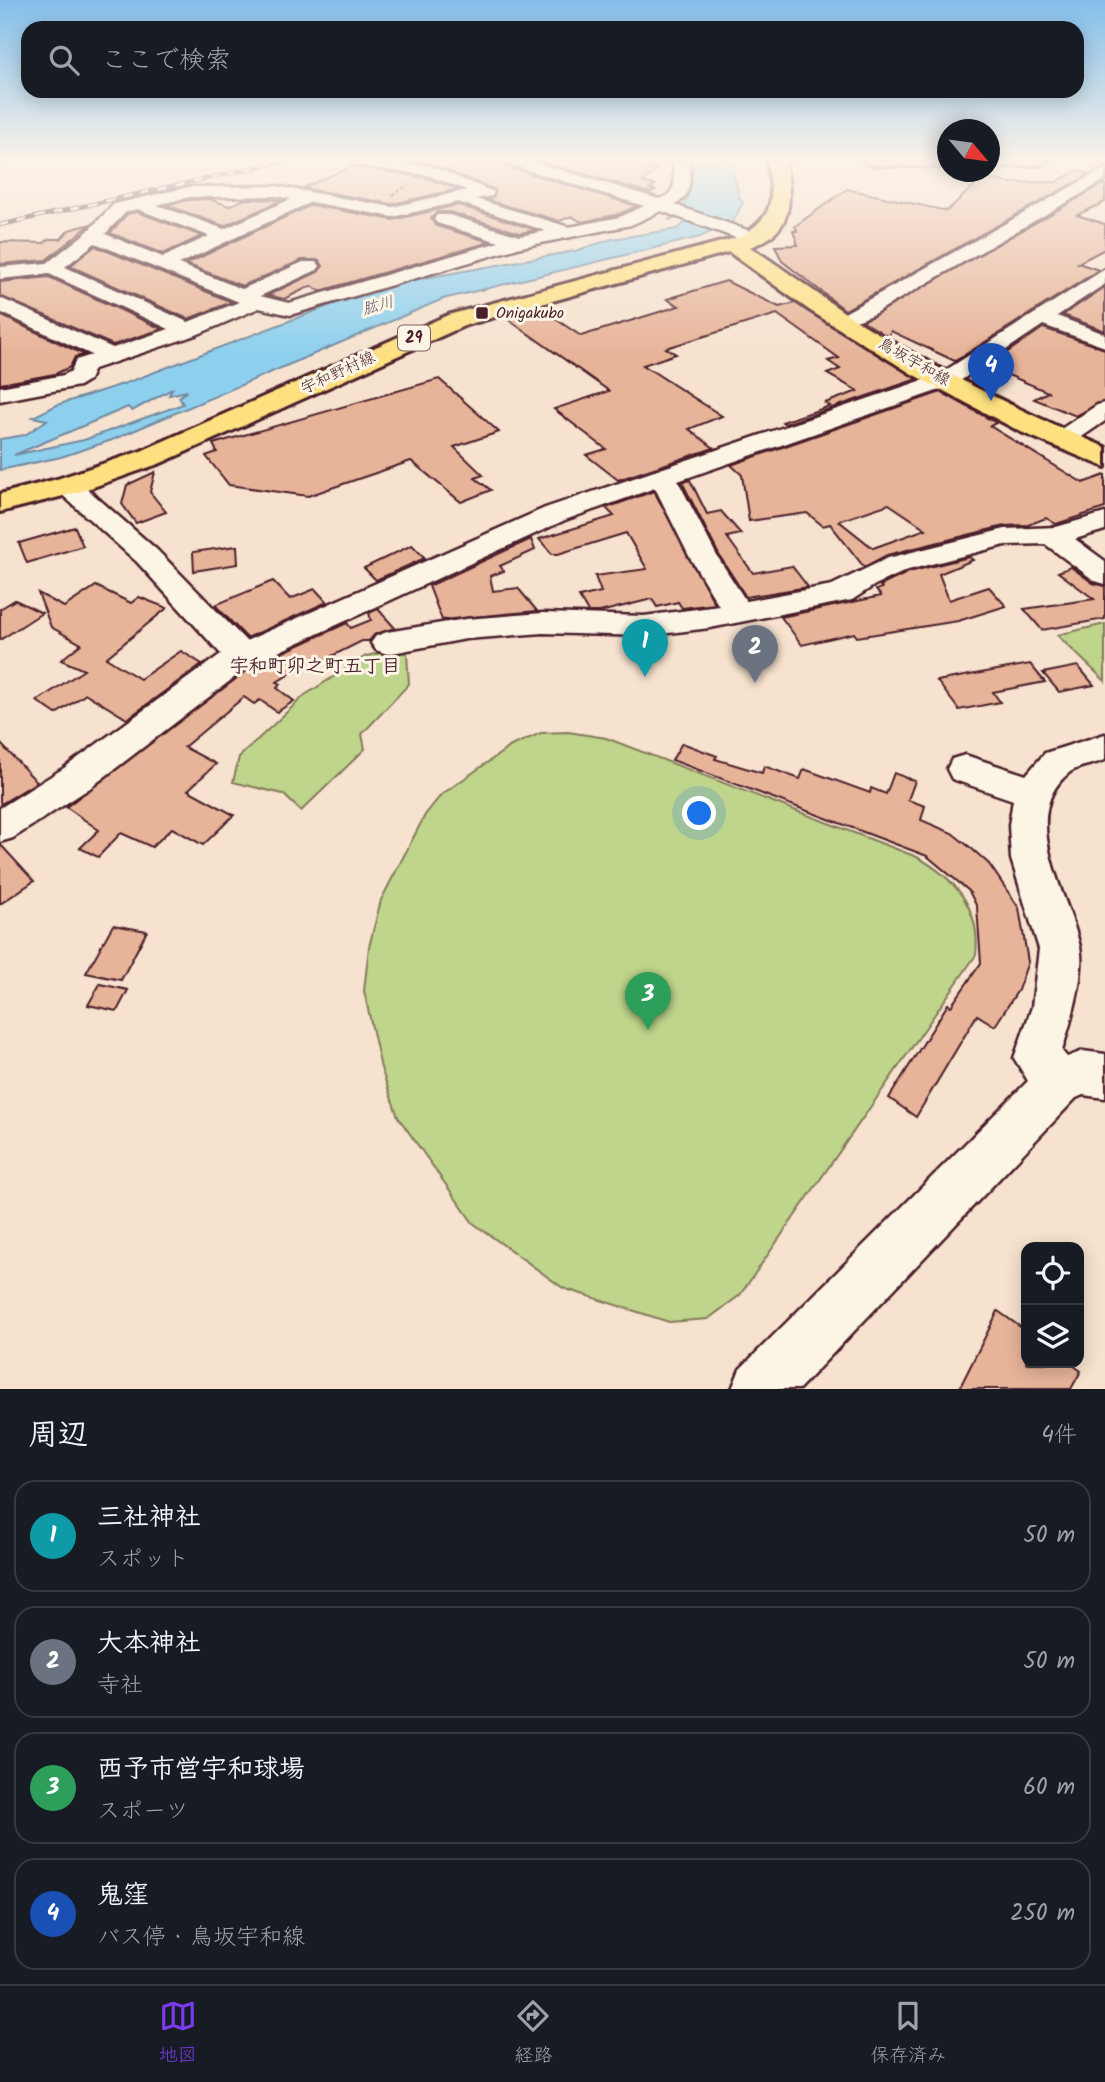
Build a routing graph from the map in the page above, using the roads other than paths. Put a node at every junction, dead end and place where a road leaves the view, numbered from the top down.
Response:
1 (104, 225) edge
2 (196, 225) edge
3 (248, 225) edge
4 (271, 225) edge
5 (461, 225) edge
6 (503, 225) edge
7 (544, 225) edge
8 (607, 225) edge
9 (709, 225) edge
10 (773, 225) edge
11 (1017, 225) edge
12 (487, 233) junction
13 (570, 233) junction
14 (93, 236) junction
15 (225, 236) junction
16 (741, 238) junction
17 (519, 243) junction
18 (207, 244) junction
19 (164, 264) junction
20 (310, 266) dead end
21 (52, 268) junction
22 (0, 273) edge
23 (1105, 275) edge
24 (1095, 289) edge
25 (250, 299) junction
26 (0, 304) edge
27 (1041, 317) junction
28 (842, 320) junction
29 (188, 330) junction
30 (1105, 341) edge
31 (110, 355) junction
32 (0, 373) edge
33 (946, 380) junction
34 (32, 389) junction
35 (0, 394) edge
36 (1105, 410) edge
37 (1061, 440) junction
38 (1105, 458) edge
39 (662, 476) junction
40 (68, 486) junction
41 (0, 503) edge
42 (1105, 521) edge
43 (1051, 535) junction
44 (1105, 575) edge
45 (739, 615) junction
46 (387, 643) dead end
47 (241, 656) junction
48 (1105, 747) edge
49 (965, 769) dead end
50 (1033, 792) junction
51 (0, 827) edge
52 (1105, 1076) edge
53 (1060, 1082) junction
54 (760, 1389) edge

1 - 14 street
2 - 15 street
3 - 15 street
4 - 18 street
5 - 12 street
6 - 12 street
7 - 13 street
8 - 13 street
9 - 16 street
10 - 16 main road, 宇和野村線 / 29
11 - 28 street
12 - 17 street
13 - 17 street
14 - 19 street
14 - 21 street
15 - 18 street
16 - 28 main road, 鳥坂宇和線
16 - 40 main road, 宇和野村線 / 29
17 - 25 street
18 - 19 street
19 - 25 street
20 - 25 street
21 - 22 street
21 - 29 street
23 - 24 street
24 - 27 street
25 - 29 street
26 - 31 street
27 - 30 street
27 - 33 street
28 - 33 main road, 鳥坂宇和線
29 - 31 street
31 - 34 street
32 - 34 street
33 - 37 main road, 鳥坂宇和線
33 - 39 street
34 - 35 street
36 - 37 street
37 - 38 main road, 鳥坂宇和線
39 - 45 street
39 - 47 street
40 - 41 main road, 宇和野村線 / 29
40 - 47 street
42 - 43 street
43 - 44 street
43 - 45 street
45 - 46 street
47 - 51 street
48 - 50 street
49 - 50 street
50 - 53 street
52 - 53 street
53 - 54 street

